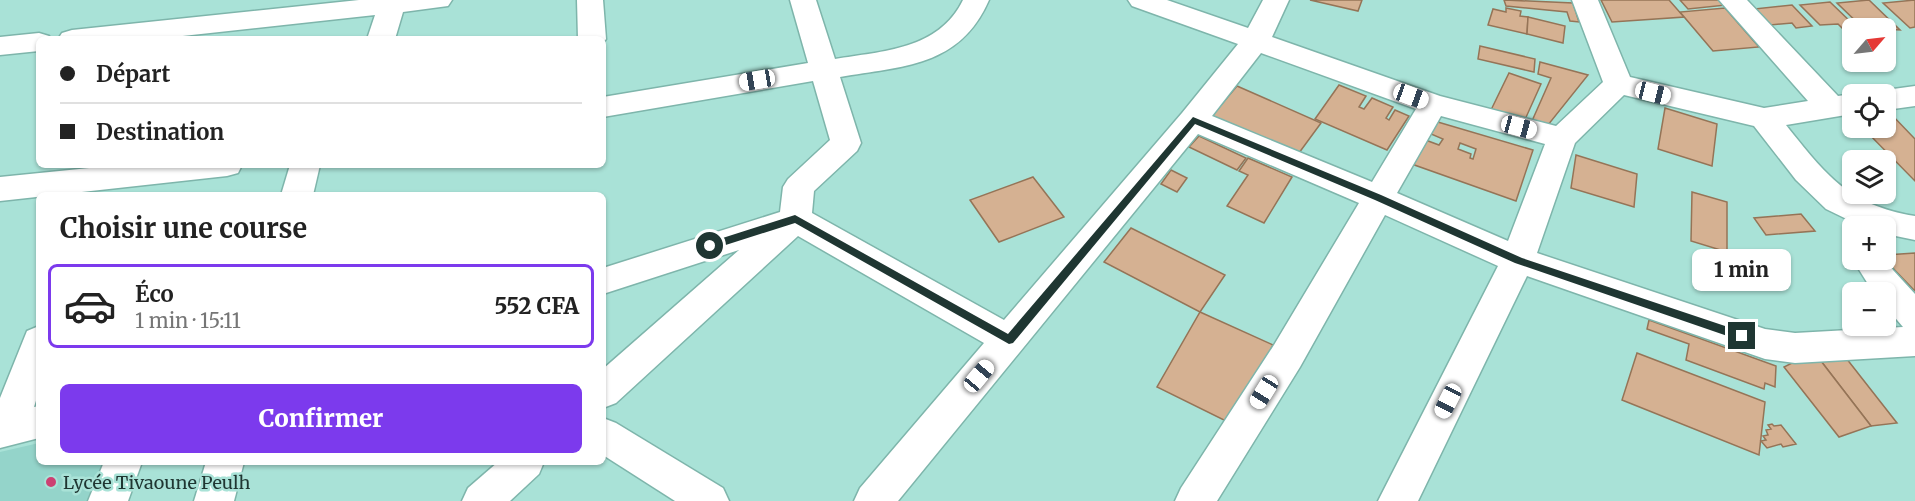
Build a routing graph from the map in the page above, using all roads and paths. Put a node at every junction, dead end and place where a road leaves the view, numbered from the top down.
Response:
1 (439, 0) edge
2 (590, 0) edge
3 (803, 0) edge
4 (976, 0) edge
5 (1141, 0) edge
6 (1276, 0) edge
7 (1585, 0) edge
8 (1732, 0) edge
9 (394, 3) edge
10 (99, 36) edge
11 (382, 36) edge
12 (592, 36) edge
13 (1256, 40) junction
14 (36, 42) edge
15 (0, 46) edge
16 (823, 69) junction
17 (1618, 84) junction
18 (1433, 104) junction
19 (1841, 105) edge
20 (606, 106) edge
21 (1764, 118) junction
22 (1193, 120) junction
23 (1562, 138) junction
24 (209, 168) edge
25 (304, 168) edge
26 (95, 187) edge
27 (0, 189) edge
28 (298, 192) edge
29 (1378, 198) junction
30 (1845, 215) edge
31 (795, 219) junction
32 (1915, 228) edge
33 (1518, 260) junction
34 (1876, 270) edge
35 (606, 280) edge
36 (1915, 317) edge
37 (1009, 340) junction
38 (1915, 341) edge
39 (36, 352) edge
40 (606, 389) edge
41 (15, 427) edge
42 (606, 437) edge
43 (122, 465) edge
44 (224, 465) edge
45 (522, 465) edge
46 (108, 501) edge
47 (214, 501) edge
48 (482, 501) edge
49 (708, 501) edge
50 (874, 501) edge
51 (1195, 501) edge
52 (1398, 501) edge

1 - 9 street
2 - 12 street
3 - 16 street
4 - 16 street
5 - 13 street
6 - 13 street
7 - 17 street
8 - 19 street
9 - 10 street
9 - 11 street
13 - 18 street
13 - 22 street
14 - 15 street
16 - 20 street
16 - 31 street
17 - 21 street
17 - 23 street
18 - 23 street
18 - 29 street
19 - 21 street
21 - 30 street
22 - 29 street
22 - 37 street
23 - 33 street
24 - 26 street
25 - 28 street
26 - 27 street
29 - 33 street
29 - 51 street
30 - 32 street
31 - 35 street
31 - 37 street
31 - 40 street
33 - 38 street
33 - 52 street
34 - 36 street
37 - 50 street
39 - 41 street
42 - 49 street
43 - 46 street
44 - 47 street
45 - 48 street

